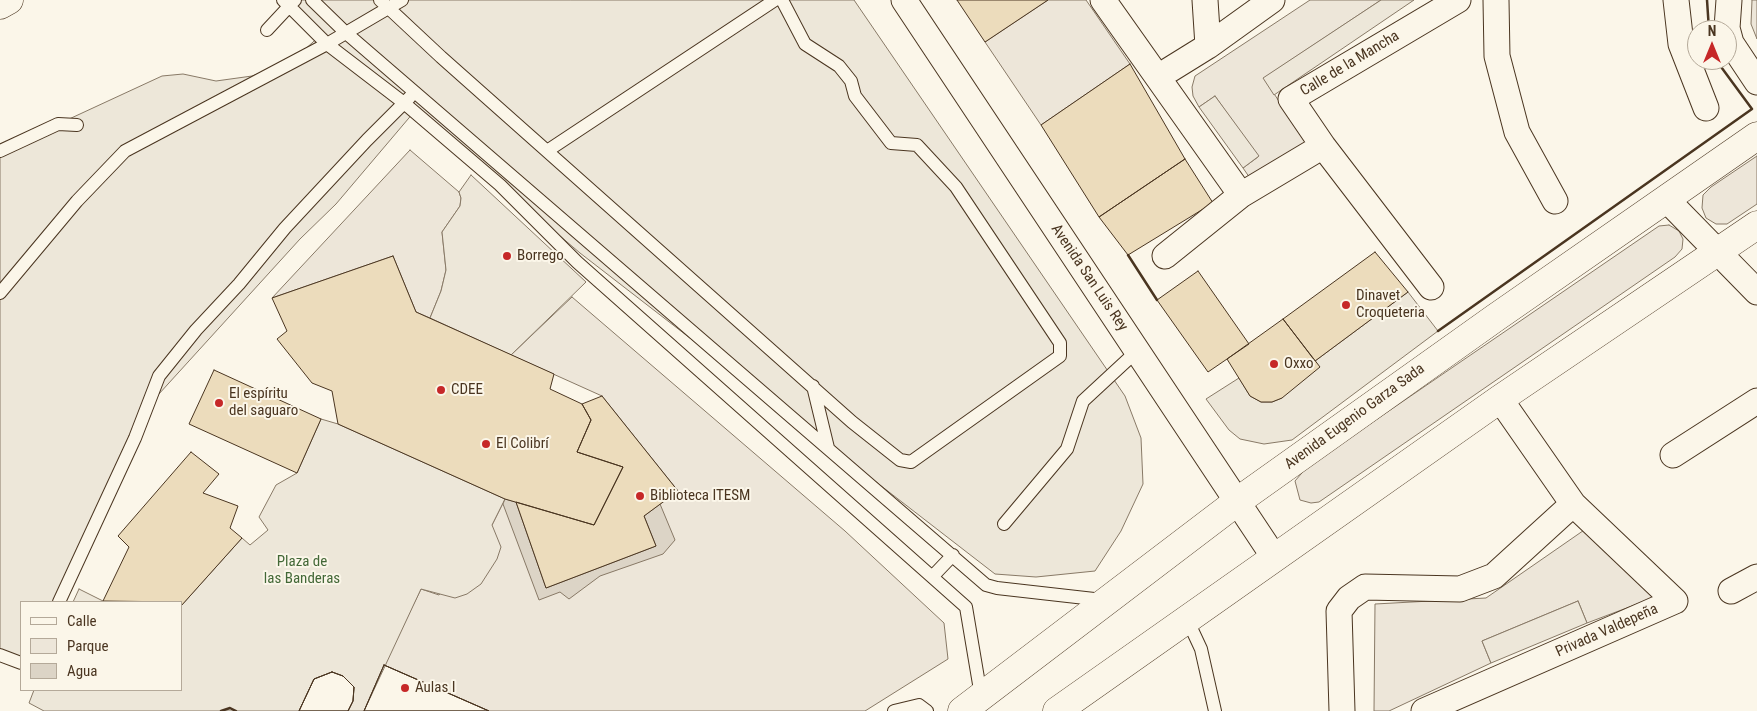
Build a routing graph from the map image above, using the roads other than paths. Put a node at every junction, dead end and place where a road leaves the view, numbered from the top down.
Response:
1 (9, 0) edge
2 (402, 0) edge
3 (776, 0) edge
4 (782, 0) edge
5 (904, 0) edge
6 (1103, 0) edge
7 (1206, 0) edge
8 (1272, 0) edge
9 (1458, 0) edge
10 (1496, 0) edge
11 (1676, 0) edge
12 (1729, 0) edge
13 (289, 2) edge
14 (319, 2) edge
15 (0, 5) edge
16 (385, 5) edge
17 (267, 30) dead end
18 (345, 32) junction
19 (327, 44) junction
20 (1208, 46) junction
21 (1158, 78) junction
22 (1757, 82) edge
23 (414, 92) junction
24 (404, 104) junction
25 (1706, 108) dead end
26 (77, 125) dead end
27 (1757, 136) edge
28 (1324, 146) junction
29 (0, 151) edge
30 (547, 151) junction
31 (1241, 195) junction
32 (1667, 200) junction
33 (1554, 201) dead end
34 (1757, 225) edge
35 (1718, 251) junction
36 (1165, 256) dead end
37 (1431, 287) dead end
38 (1757, 292) edge
39 (0, 293) edge
40 (1138, 351) junction
41 (812, 386) junction
42 (1500, 399) junction
43 (1757, 401) edge
44 (828, 448) junction
45 (1674, 455) dead end
46 (1238, 501) junction
47 (1573, 504) junction
48 (1004, 524) dead end
49 (953, 555) junction
50 (1274, 557) junction
51 (932, 577) junction
52 (1757, 577) edge
53 (1731, 590) dead end
54 (59, 601) edge
55 (1108, 601) junction
56 (1187, 619) junction
57 (0, 655) edge
58 (20, 664) edge
59 (972, 704) edge
60 (1434, 709) edge
61 (894, 711) edge
62 (926, 711) edge
63 (1057, 711) edge
64 (1215, 711) edge
65 (1342, 711) edge

1 - 15 main road
2 - 16 lane
3 - 30 lane
4 - 41 lane
5 - 40 street, Avenida San Luis Rey
6 - 21 street
7 - 20 street
8 - 20 street
9 - 28 street, Calle de la Mancha
10 - 33 street
11 - 25 street
12 - 22 street
13 - 17 lane
13 - 19 lane
14 - 18 lane
16 - 18 lane
16 - 30 lane
18 - 19 lane
18 - 23 lane
19 - 24 lane
19 - 39 lane
20 - 21 street
21 - 31 street
23 - 24 lane
23 - 44 lane
24 - 51 lane
24 - 54 lane
26 - 29 lane
27 - 32 main road, Avenida Eugenio Garza Sada
28 - 31 street
28 - 37 street, Calle de la Mancha
30 - 41 lane
31 - 36 street
32 - 35 street
32 - 46 main road, Avenida Eugenio Garza Sada
34 - 35 main road
35 - 38 street
35 - 42 main road
40 - 46 street, Avenida San Luis Rey
40 - 48 lane
41 - 44 lane
42 - 47 street, Privada Valdepeña
42 - 50 main road
43 - 45 street
44 - 49 lane
46 - 50 street, Avenida San Luis Rey
46 - 55 main road, Avenida Eugenio Garza Sada
47 - 60 street, Privada Valdepeña
47 - 65 street
49 - 51 lane
49 - 55 lane
50 - 56 main road
51 - 59 lane
52 - 53 street
55 - 59 main road, Avenida Eugenio Garza Sada
56 - 63 main road
56 - 64 lane
57 - 58 lane
61 - 62 lane

